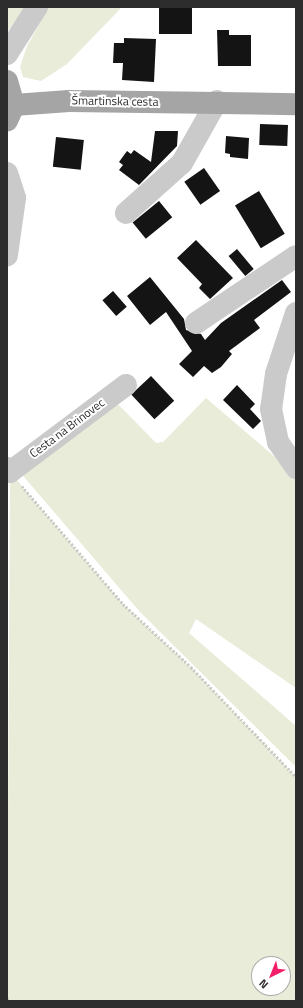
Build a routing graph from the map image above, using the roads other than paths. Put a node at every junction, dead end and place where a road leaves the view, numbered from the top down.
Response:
1 (37, 7) edge
2 (7, 54) edge
3 (7, 81) edge
4 (217, 102) junction
5 (296, 104) edge
6 (11, 113) edge
7 (7, 173) edge
8 (126, 213) dead end
9 (7, 255) edge
10 (296, 256) edge
11 (296, 313) edge
12 (196, 323) dead end
13 (291, 358) edge
14 (126, 386) dead end
15 (293, 459) edge
16 (8, 470) edge

1 - 2 street
3 - 6 main road
4 - 5 main road, Šmartinska cesta
4 - 6 main road, Šmartinska cesta
4 - 8 street
7 - 9 street
10 - 12 street
11 - 13 street
13 - 15 street
14 - 16 street, Cesta na Brinovec

